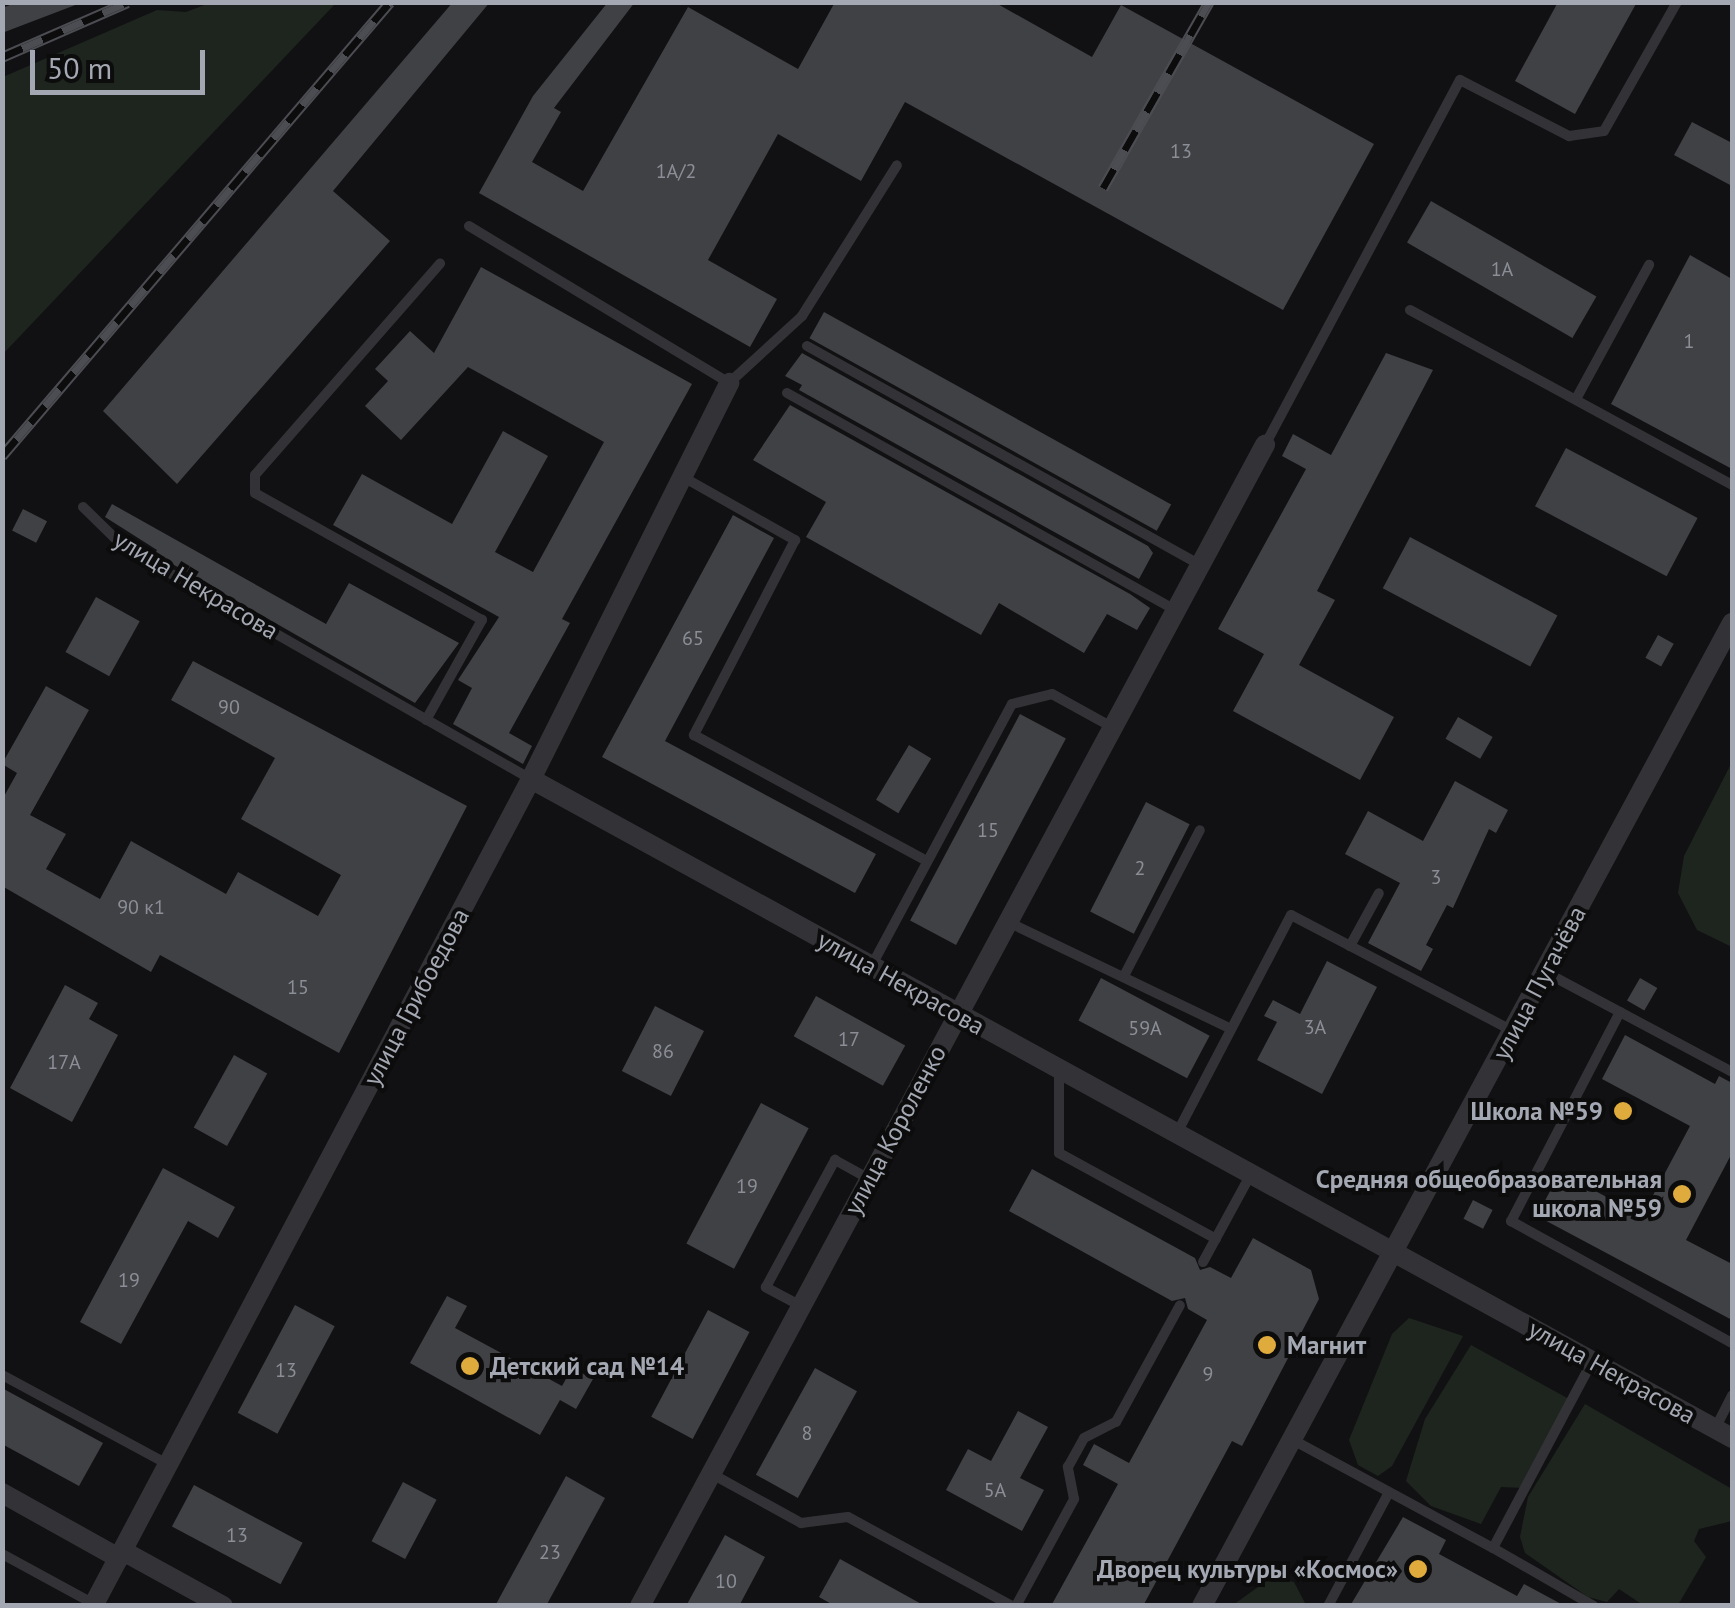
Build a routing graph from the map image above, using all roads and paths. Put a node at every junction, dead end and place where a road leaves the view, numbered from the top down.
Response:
1 (1676, 2) edge
2 (897, 165) dead end
3 (470, 226) dead end
4 (440, 264) dead end
5 (1649, 265) dead end
6 (1410, 310) dead end
7 (807, 346) dead end
8 (729, 384) junction
9 (787, 392) dead end
10 (1576, 400) junction
11 (1265, 445) joint
12 (684, 477) junction
13 (1732, 485) edge
14 (83, 507) dead end
15 (1200, 565) junction
16 (1176, 610) junction
17 (1732, 623) edge
18 (426, 720) junction
19 (1112, 727) junction
20 (530, 780) junction
21 (1200, 830) dead end
22 (928, 861) junction
23 (1378, 893) dead end
24 (1007, 922) junction
25 (1350, 946) junction
26 (871, 966) junction
27 (1544, 972) junction
28 (1125, 974) junction
29 (1620, 1012) junction
30 (958, 1014) junction
31 (1231, 1030) junction
32 (1512, 1032) junction
33 (1059, 1069) junction
34 (1732, 1072) edge
35 (1177, 1134) junction
36 (1251, 1174) junction
37 (869, 1179) junction
38 (1216, 1239) junction
39 (1393, 1252) junction
40 (1203, 1262) dead end
41 (1180, 1305) dead end
42 (801, 1306) junction
43 (1732, 1343) edge
44 (1592, 1362) junction
45 (2, 1375) edge
46 (1732, 1395) edge
47 (1724, 1433) edge
48 (1292, 1440) junction
49 (168, 1465) junction
50 (711, 1473) junction
51 (1389, 1492) junction
52 (2, 1493) edge
53 (1493, 1548) junction
54 (2, 1554) edge
55 (121, 1554) junction
56 (93, 1605) edge
57 (223, 1606) edge
58 (640, 1606) edge
59 (1014, 1606) edge
60 (1202, 1606) edge
61 (1328, 1606) edge
62 (1594, 1606) edge

1 - 11 lane
2 - 8 lane
3 - 8 lane
4 - 18 lane
5 - 10 lane
6 - 10 lane
7 - 15 lane
8 - 12 street, улица Грибоедова
9 - 16 lane
10 - 13 lane
11 - 15 street, улица Короленко
12 - 20 street, улица Грибоедова
12 - 22 lane
14 - 18 lane, улица Некрасова
15 - 16 street, улица Короленко
16 - 19 street, улица Короленко
17 - 27 street, улица Пугачёва
18 - 20 lane, улица Некрасова
19 - 22 lane
19 - 24 street, улица Короленко
20 - 26 street, улица Некрасова
20 - 49 street, улица Грибоедова
21 - 28 lane
22 - 26 lane
23 - 25 lane
24 - 28 lane
24 - 30 street, улица Короленко
25 - 31 lane
25 - 32 lane
26 - 30 street, улица Некрасова
27 - 29 lane
27 - 32 street, улица Пугачёва
28 - 31 lane
29 - 34 lane
29 - 43 lane
30 - 33 street, улица Некрасова
30 - 37 street, улица Короленко
31 - 35 lane
32 - 39 street, улица Пугачёва
33 - 35 street, улица Некрасова
33 - 38 lane
35 - 36 street, улица Некрасова
36 - 38 lane
36 - 39 street, улица Некрасова
37 - 42 street, улица Короленко
37 - 42 lane
38 - 40 lane
39 - 44 street, улица Некрасова
39 - 48 street, улица Пугачёва
41 - 59 lane
42 - 50 street, улица Короленко
44 - 47 street, улица Некрасова
44 - 53 lane
45 - 49 lane
46 - 47 lane
48 - 51 lane
48 - 60 street, улица Пугачёва
49 - 55 street, улица Грибоедова
50 - 58 street, улица Короленко
50 - 59 lane
51 - 53 lane
51 - 61 lane
52 - 55 street
53 - 62 lane
54 - 56 lane
55 - 56 street, улица Грибоедова
55 - 57 street

